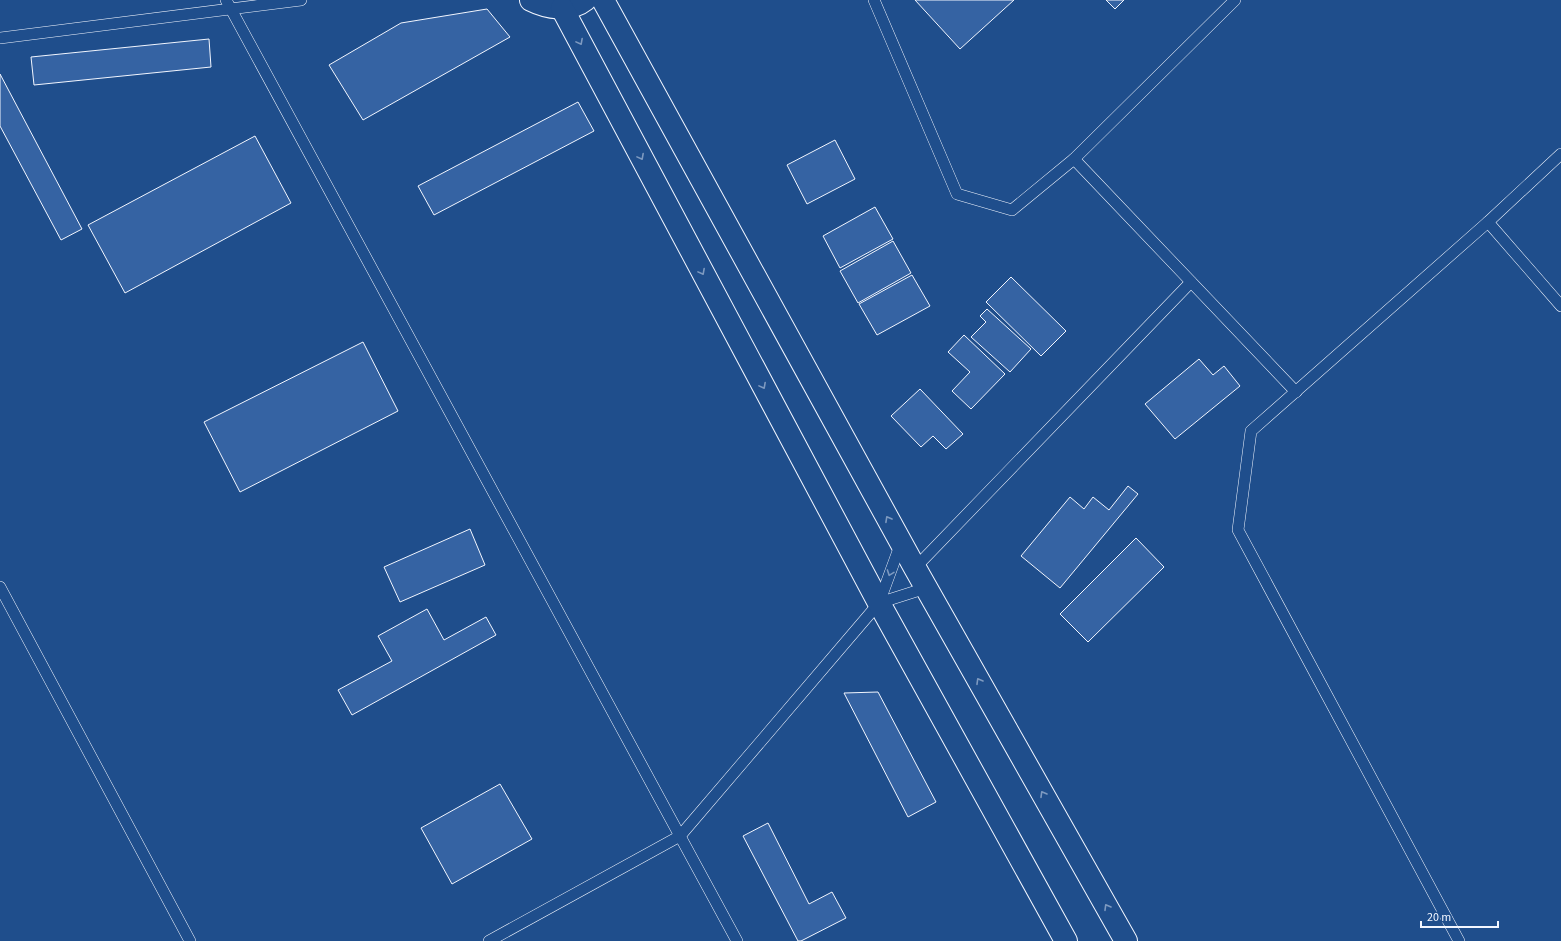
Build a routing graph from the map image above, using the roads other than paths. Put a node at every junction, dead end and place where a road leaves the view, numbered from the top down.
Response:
1 (301, 0) edge
2 (531, 0) edge
3 (585, 0) edge
4 (603, 0) edge
5 (874, 0) edge
6 (1235, 0) edge
7 (228, 4) edge
8 (562, 8) junction
9 (0, 38) edge
10 (1561, 154) edge
11 (1074, 159) junction
12 (1488, 222) junction
13 (1191, 282) junction
14 (1561, 306) edge
15 (1296, 392) junction
16 (901, 543) junction
17 (915, 568) junction
18 (0, 587) edge
19 (926, 588) junction
20 (879, 603) junction
21 (680, 836) junction
22 (190, 941) edge
23 (489, 941) edge
24 (737, 941) edge
25 (1066, 941) edge
26 (1126, 941) edge
27 (1459, 941) edge

1 - 7 lane
2 - 8 street
3 - 8 street
16 -> 4 street
5 - 11 lane
6 - 11 lane
7 - 9 lane
7 - 21 lane
8 -> 20 street
10 - 12 lane
11 - 13 lane
12 - 14 lane
12 - 15 lane
13 - 15 lane
13 - 17 lane
15 - 27 lane
16 - 17 street
16 -> 20 lane
17 - 19 street
18 - 22 lane
19 - 20 lane
26 -> 19 street
20 - 21 lane
20 - 25 street
21 - 23 lane
21 - 24 lane

